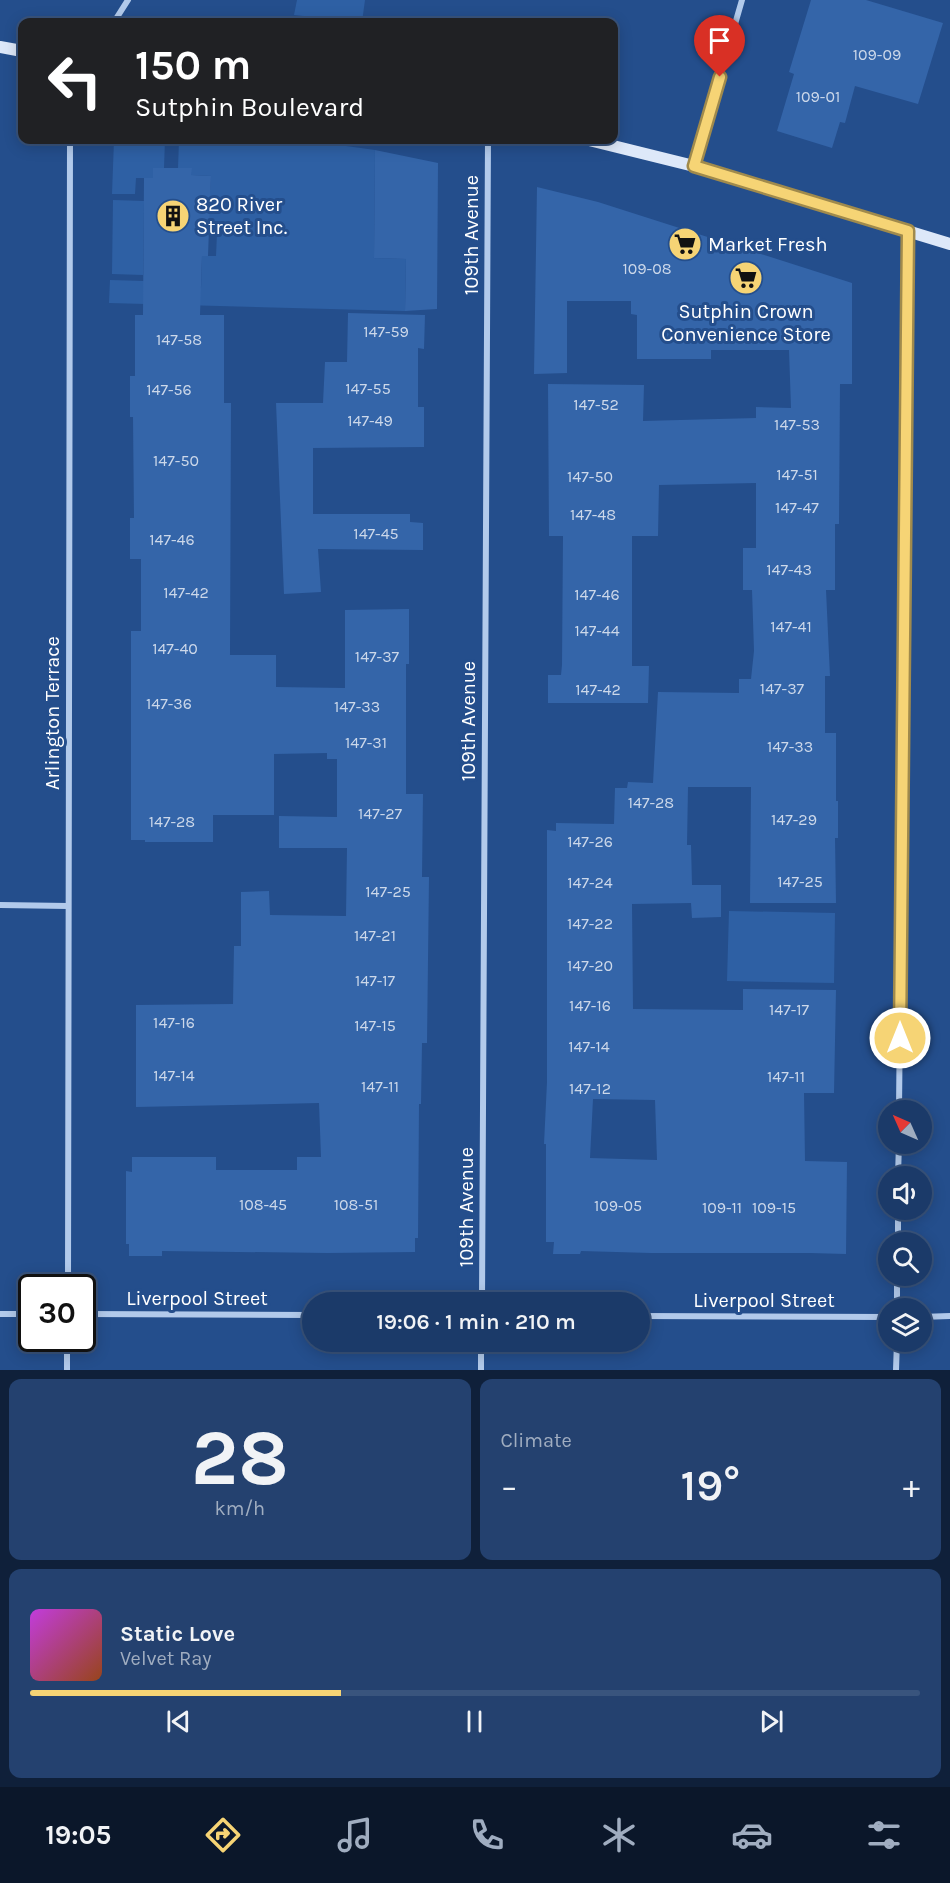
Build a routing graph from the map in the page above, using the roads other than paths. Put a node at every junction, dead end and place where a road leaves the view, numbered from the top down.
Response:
1 (128, 0) edge
2 (742, 0) edge
3 (117, 18) edge
4 (0, 47) edge
5 (18, 50) edge
6 (70, 144) edge
7 (488, 144) edge
8 (605, 144) edge
9 (694, 166) junction
10 (908, 231) junction
11 (950, 244) edge
12 (0, 905) edge
13 (68, 906) junction
14 (899, 1100) edge
15 (68, 1274) edge
16 (482, 1292) edge
17 (0, 1314) edge
18 (18, 1314) edge
19 (96, 1314) edge
20 (302, 1315) edge
21 (650, 1316) edge
22 (878, 1317) edge
23 (932, 1317) edge
24 (950, 1317) edge
25 (67, 1352) edge
26 (482, 1352) edge
27 (897, 1352) edge
28 (67, 1370) edge
29 (481, 1370) edge
30 (896, 1370) edge

1 - 3 street
2 - 9 street
4 - 5 main road
6 - 13 street, Arlington Terrace
7 - 16 street, 109th Avenue
8 - 9 main road
9 - 10 main road
10 - 11 main road
10 - 14 street
12 - 13 street
13 - 15 street, Arlington Terrace
17 - 18 street
19 - 20 street, Liverpool Street
21 - 22 street, Liverpool Street
23 - 24 street
25 - 28 street
26 - 29 street
27 - 30 street

